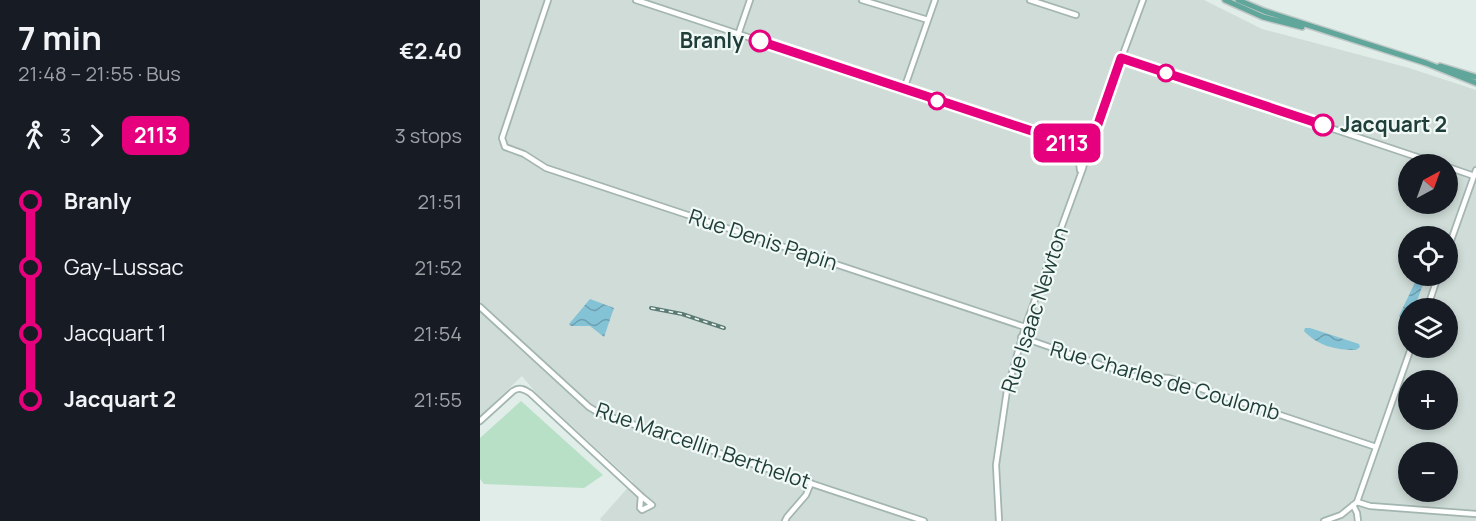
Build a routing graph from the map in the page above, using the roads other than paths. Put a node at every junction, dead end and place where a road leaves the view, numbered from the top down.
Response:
1 (548, 0) edge
2 (636, 0) edge
3 (750, 0) edge
4 (862, 0) edge
5 (935, 0) edge
6 (1030, 0) edge
7 (1143, 0) edge
8 (1225, 0) edge
9 (1238, 0) edge
10 (1076, 15) dead end
11 (928, 20) junction
12 (1321, 31) junction
13 (738, 35) junction
14 (1121, 58) junction
15 (1426, 63) junction
16 (1476, 77) edge
17 (1476, 83) edge
18 (904, 89) junction
19 (1097, 127) junction
20 (1081, 142) junction
21 (1068, 143) junction
22 (1089, 146) junction
23 (1078, 151) junction
24 (1086, 154) junction
25 (1408, 154) edge
26 (1458, 170) edge
27 (1476, 170) edge
28 (1080, 173) junction
29 (1474, 176) junction
30 (1456, 226) edge
31 (480, 307) edge
32 (1025, 327) junction
33 (1021, 337) junction
34 (1408, 358) edge
35 (480, 421) edge
36 (1376, 447) junction
37 (811, 483) junction
38 (641, 496) dead end
39 (1355, 503) junction
40 (1476, 514) edge
41 (785, 521) edge
42 (924, 521) edge
43 (999, 521) edge
44 (1324, 521) edge
45 (1358, 521) edge

1 - 32 street, Rue Denis Papin
2 - 13 street
3 - 13 street
4 - 11 street
5 - 11 street
6 - 10 street
7 - 14 street
8 - 12 main road
9 - 12 main road
11 - 18 street
12 - 15 main road
13 - 18 street
14 - 19 street
14 - 25 street
15 - 16 main road
15 - 17 main road
18 - 21 street
19 - 20 street
19 - 22 street
20 - 21 street
20 - 22 street
20 - 23 street
21 - 23 street
22 - 24 street, Rue Isaac Newton
23 - 24 street
23 - 28 street, Rue Isaac Newton
24 - 28 street, Rue Isaac Newton
26 - 29 street
27 - 29 street
28 - 32 street, Rue Isaac Newton
29 - 30 street
31 - 37 street, Rue Marcellin Berthelot
32 - 33 street, Rue Isaac Newton
33 - 36 street, Rue Charles de Coulomb
33 - 43 street, Rue Isaac Newton
34 - 36 street
35 - 38 street
36 - 39 street
37 - 41 street
37 - 42 street, Rue Marcellin Berthelot
39 - 40 street
39 - 44 street
39 - 45 street

